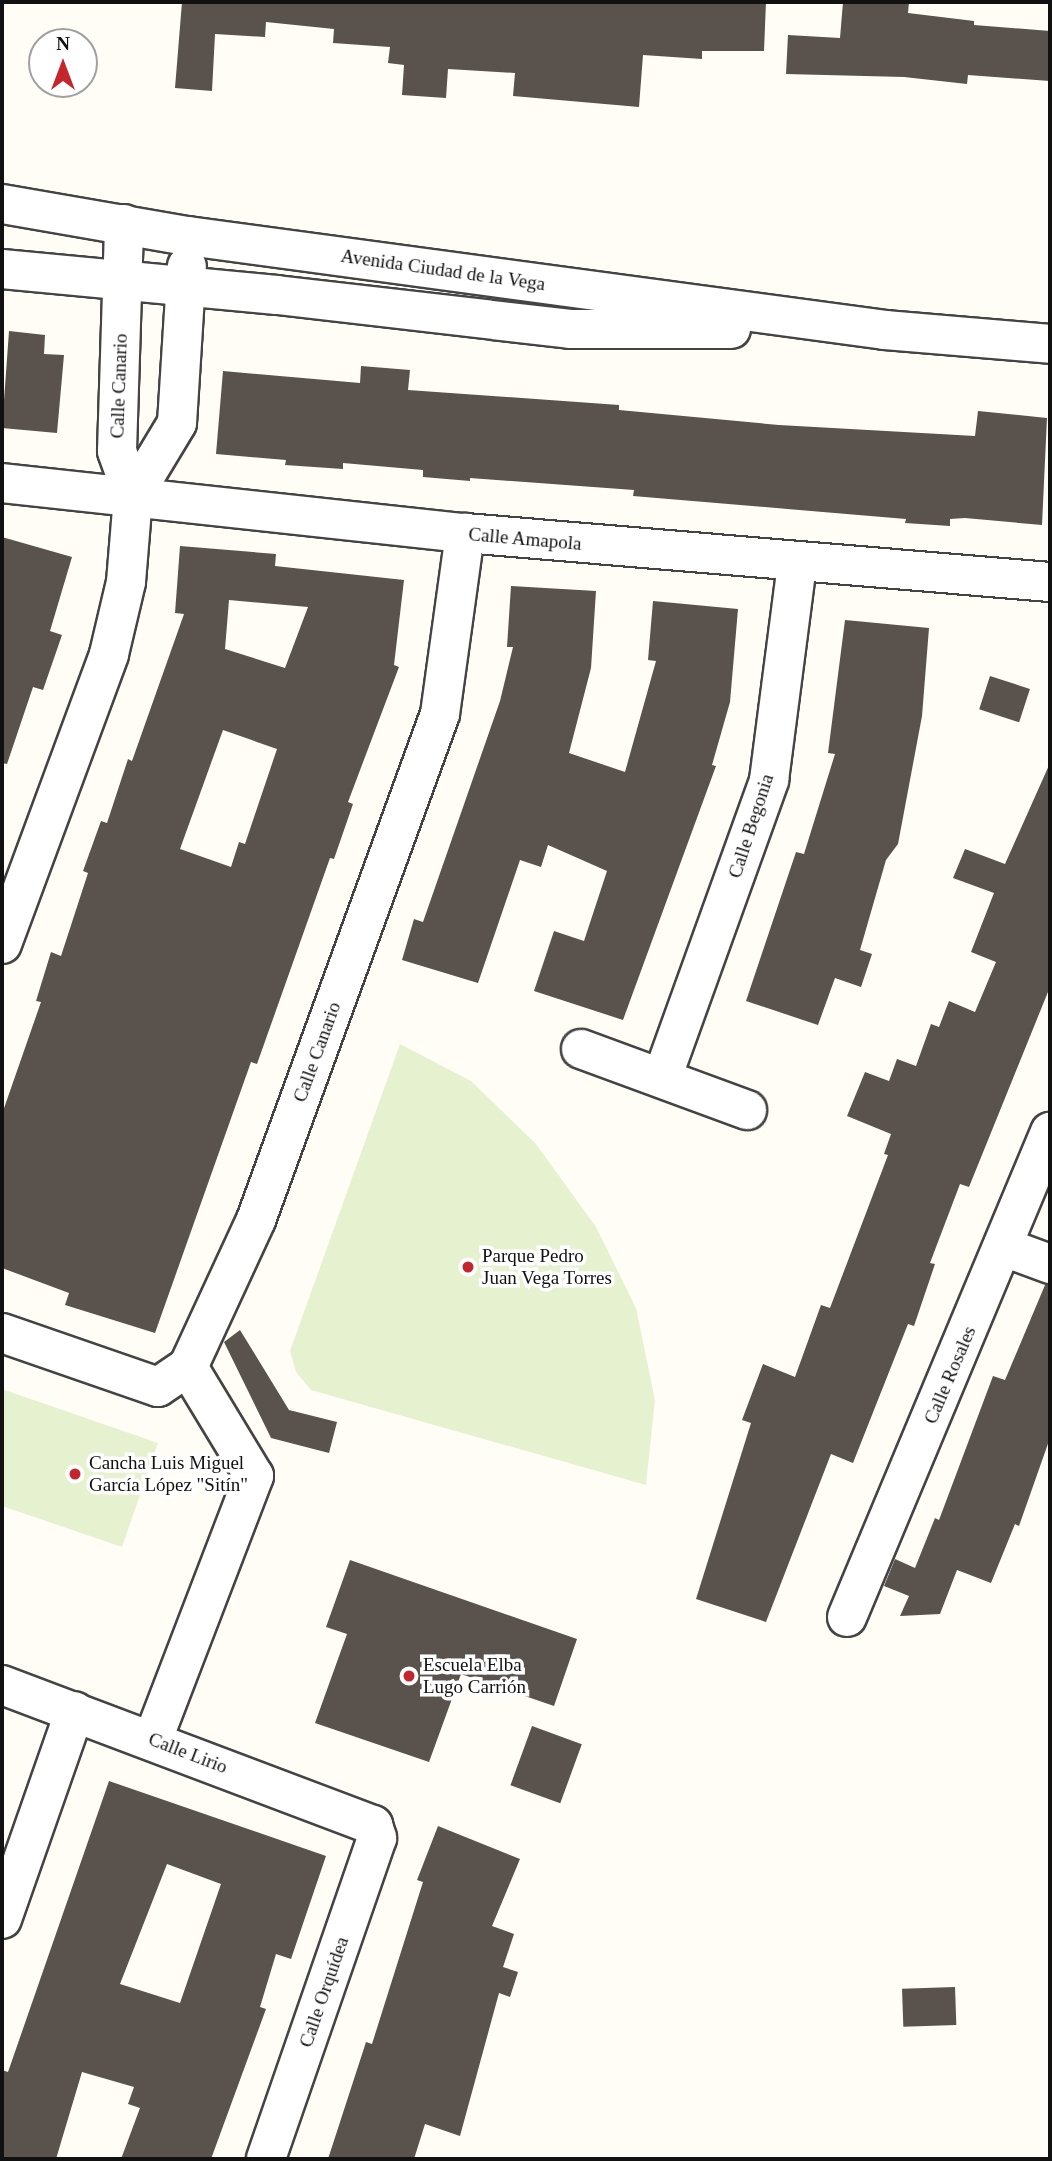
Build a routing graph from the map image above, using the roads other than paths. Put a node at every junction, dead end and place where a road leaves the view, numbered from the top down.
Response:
1 (2, 204) edge
2 (124, 224) junction
3 (188, 236) junction
4 (2, 270) edge
5 (123, 284) junction
6 (185, 289) junction
7 (885, 330) junction
8 (1050, 344) edge
9 (2, 483) edge
10 (133, 496) junction
11 (465, 533) junction
12 (797, 564) junction
13 (1050, 582) edge
14 (2, 944) edge
15 (581, 1049) dead end
16 (662, 1078) junction
17 (747, 1110) dead end
18 (1050, 1132) edge
19 (1004, 1247) junction
20 (1050, 1264) edge
21 (2, 1333) edge
22 (188, 1367) junction
23 (847, 1617) dead end
24 (2, 1685) edge
25 (75, 1711) junction
26 (153, 1739) junction
27 (373, 1825) joint
28 (2, 1919) edge
29 (266, 2159) edge

1 - 2 street, Avenida Ciudad de la Vega
2 - 3 street, Avenida Ciudad de la Vega
2 - 5 street, Calle Canario
3 - 6 street
3 - 7 street, Avenida Ciudad de la Vega
4 - 5 street, Avenida Ciudad de la Vega
5 - 6 street, Avenida Ciudad de la Vega
5 - 10 street, Calle Canario
6 - 7 street, Avenida Ciudad de la Vega
6 - 10 street
7 - 8 street, Avenida Ciudad de la Vega
9 - 10 street, Calle Amapola
10 - 11 street, Calle Amapola
10 - 14 street, Calle Canario
11 - 12 street, Calle Amapola
11 - 22 street, Calle Canario
12 - 13 street, Calle Amapola
12 - 16 street, Calle Begonia
15 - 16 street
16 - 17 street
18 - 19 street, Calle Rosales
19 - 20 street
19 - 23 street, Calle Rosales
21 - 22 street
22 - 26 street
24 - 25 street, Calle Lirio
25 - 26 street, Calle Lirio
25 - 28 street
26 - 27 street, Calle Lirio
27 - 29 street, Calle Orquídea

